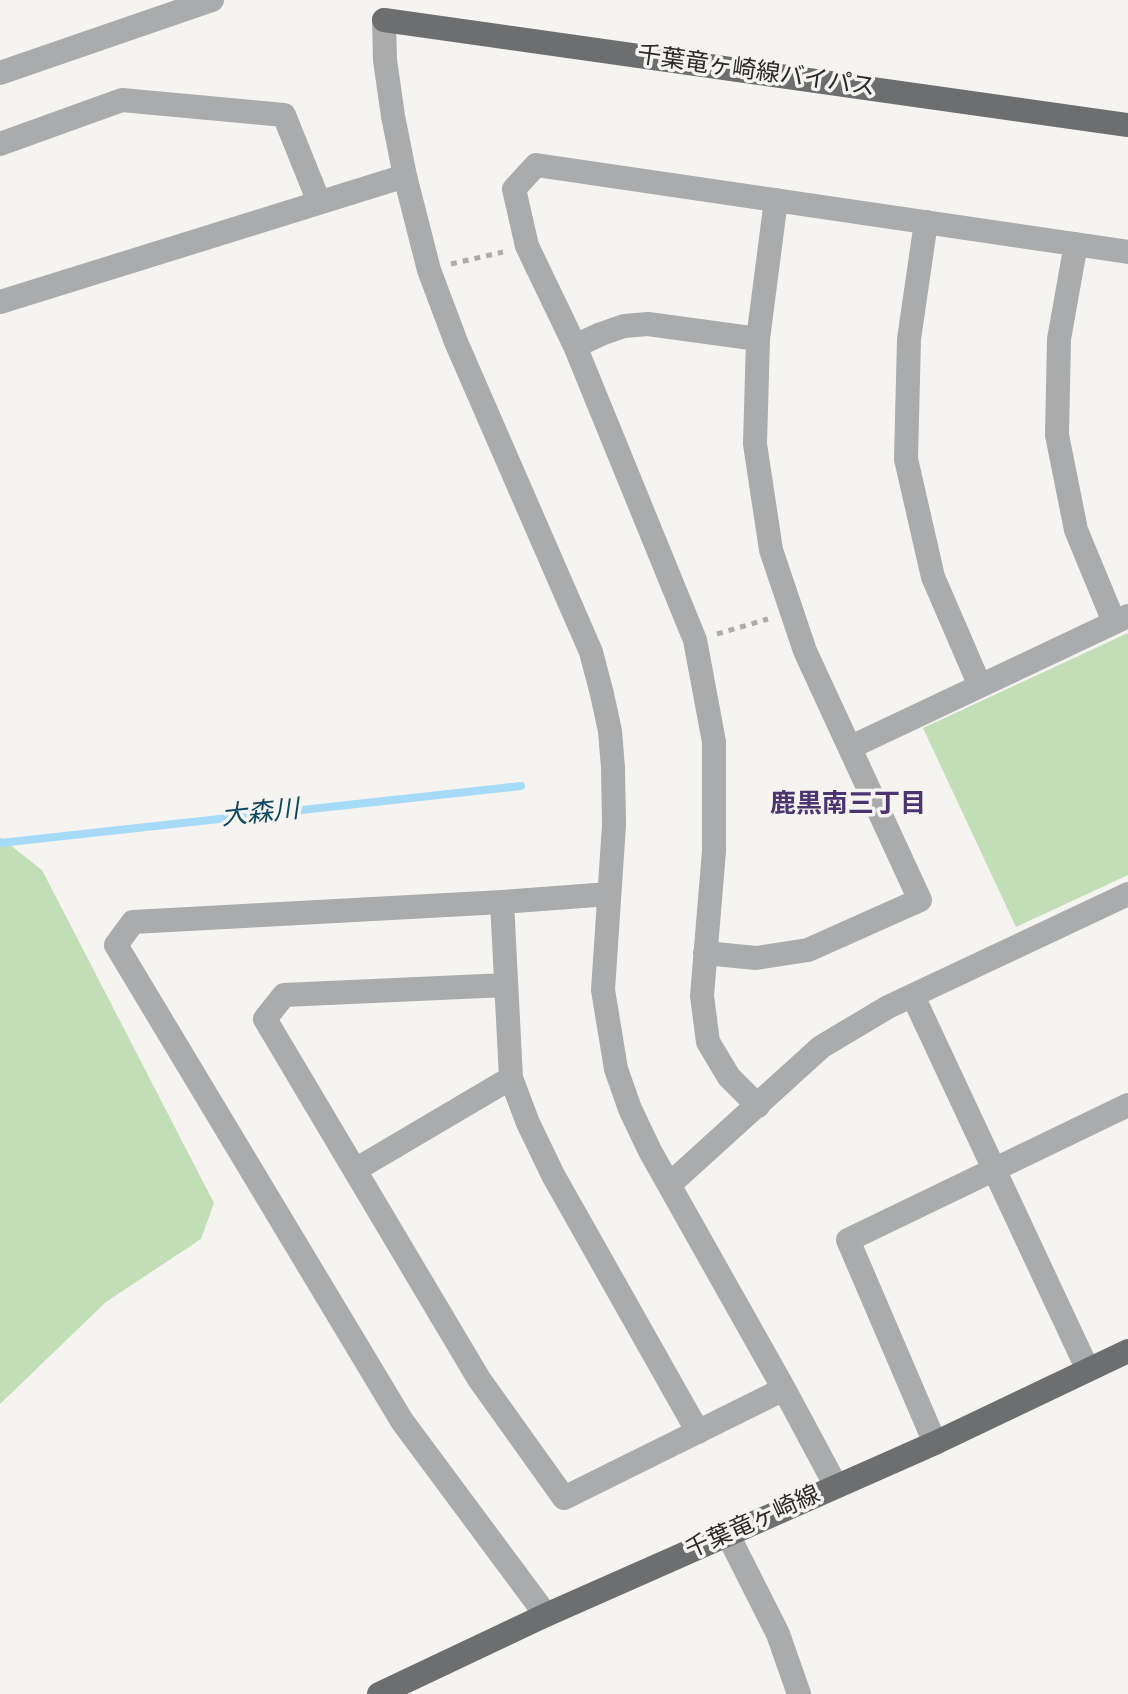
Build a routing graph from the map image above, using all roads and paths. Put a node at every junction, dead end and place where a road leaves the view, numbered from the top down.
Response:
1 (212, 0) edge
2 (384, 20) joint
3 (0, 73) edge
4 (1128, 125) edge
5 (0, 144) edge
6 (405, 176) junction
7 (776, 200) junction
8 (319, 202) junction
9 (926, 222) junction
10 (1076, 244) junction
11 (527, 246) junction
12 (1128, 252) edge
13 (429, 270) junction
14 (0, 302) edge
15 (758, 339) junction
16 (575, 346) junction
17 (792, 613) junction
18 (1121, 619) edge
19 (695, 640) junction
20 (980, 686) junction
21 (851, 747) junction
22 (609, 894) junction
23 (1128, 894) edge
24 (502, 902) junction
25 (705, 953) junction
26 (506, 985) junction
27 (913, 996) junction
28 (511, 1078) junction
29 (1128, 1105) edge
30 (758, 1106) junction
31 (355, 1170) junction
32 (993, 1170) junction
33 (669, 1185) junction
34 (1128, 1351) edge
35 (1088, 1370) junction
36 (784, 1389) junction
37 (698, 1432) junction
38 (935, 1443) junction
39 (836, 1486) junction
40 (728, 1535) junction
41 (546, 1615) junction
42 (379, 1694) edge
43 (799, 1694) edge

1 - 3 street
2 - 4 main road, 千葉竜ヶ崎線バイパス
2 - 6 street
5 - 8 street
6 - 8 street
6 - 13 street
7 - 9 street
7 - 11 street
7 - 15 street
8 - 14 street
9 - 10 street
9 - 20 street
10 - 12 street
10 - 18 street
11 - 13 path
11 - 16 street
13 - 22 street
15 - 16 street
15 - 17 street
16 - 19 street
17 - 19 path
17 - 21 street
18 - 20 street
19 - 25 street
20 - 21 street
21 - 25 street
22 - 24 street
22 - 33 street
23 - 27 street
24 - 26 street
24 - 41 street
25 - 30 street
26 - 28 street
26 - 31 street
27 - 30 street
27 - 32 street
28 - 31 street
28 - 37 street
29 - 32 street
30 - 33 street
31 - 37 street
32 - 35 street
32 - 38 street
33 - 36 street
34 - 35 main road, 千葉竜ヶ崎線
35 - 38 main road, 千葉竜ヶ崎線
36 - 37 street
36 - 39 street
38 - 39 main road, 千葉竜ヶ崎線
39 - 40 main road, 千葉竜ヶ崎線
40 - 41 main road, 千葉竜ヶ崎線
40 - 43 street
41 - 42 main road, 千葉竜ヶ崎線

